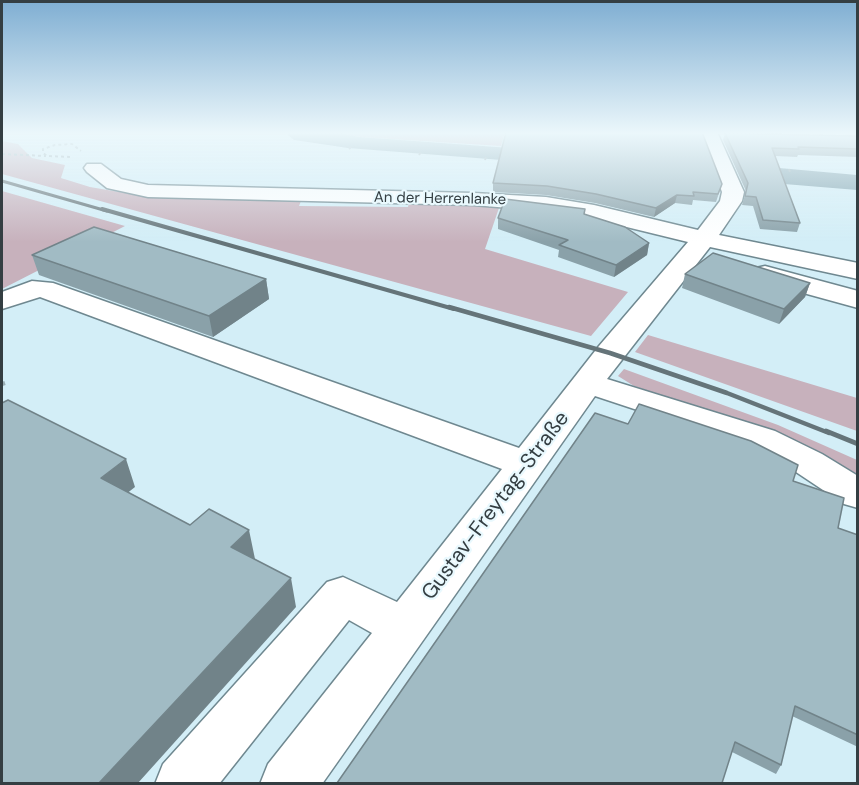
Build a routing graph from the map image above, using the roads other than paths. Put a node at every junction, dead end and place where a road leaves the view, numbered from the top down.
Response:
1 (95, 169) edge
2 (723, 169) edge
3 (697, 246) junction
4 (858, 271) edge
5 (858, 300) edge
6 (2, 301) edge
7 (588, 383) junction
8 (529, 465) junction
9 (858, 494) edge
10 (404, 628) junction
11 (183, 783) edge
12 (288, 783) edge

1 - 3 street, An der Herrenlanke
2 - 3 street
3 - 4 street
3 - 5 street
3 - 7 street, Gustav-Freytag-Straße
6 - 8 street
7 - 8 street, Gustav-Freytag-Straße
7 - 9 street
8 - 10 street, Gustav-Freytag-Straße
10 - 11 street
10 - 12 street, Gustav-Freytag-Straße

